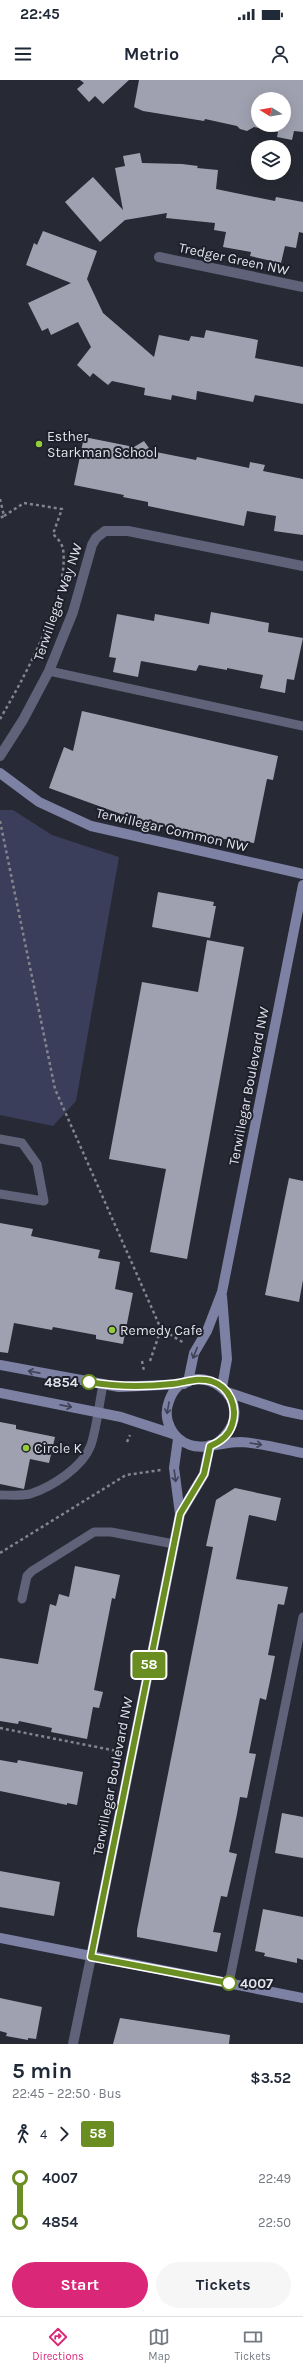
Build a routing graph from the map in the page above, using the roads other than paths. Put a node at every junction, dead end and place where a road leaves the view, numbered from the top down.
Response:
1 (160, 257) dead end
2 (303, 287) edge
3 (303, 566) edge
4 (49, 671) junction
5 (303, 726) edge
6 (0, 756) edge
7 (0, 773) edge
8 (303, 874) edge
9 (303, 885) edge
10 (0, 1139) edge
11 (0, 1194) edge
12 (222, 1292) junction
13 (0, 1365) edge
14 (186, 1383) junction
15 (103, 1385) junction
16 (224, 1389) junction
17 (0, 1393) edge
18 (97, 1412) junction
19 (303, 1415) edge
20 (176, 1436) junction
21 (214, 1444) junction
22 (303, 1453) edge
23 (0, 1495) edge
24 (180, 1514) junction
25 (174, 1544) junction
26 (22, 1599) dead end
27 (303, 1617) edge
28 (0, 1938) edge
29 (91, 1957) junction
30 (229, 1983) junction
31 (303, 1998) edge
32 (73, 2044) edge

1 - 2 street, Tredger Green NW
3 - 4 street, Terwillegar Way NW
4 - 5 lane
4 - 6 street, Terwillegar Way NW
7 - 8 street, Terwillegar Common NW
9 - 12 street, Terwillegar Boulevard NW
10 - 11 lane
12 -> 14 street, Terwillegar Boulevard NW
12 - 16 street, Terwillegar Boulevard NW
15 -> 13 street
14 - 15 street
14 - 16 street
14 -> 20 street
15 - 18 lane
16 - 19 street
16 - 21 street
17 -> 18 street
18 - 20 street
18 - 23 lane
20 - 21 street
20 -> 24 street, Terwillegar Boulevard NW
21 -> 22 street
21 - 24 street, Terwillegar Boulevard NW
24 - 25 street, Terwillegar Boulevard NW
25 - 26 lane
25 - 29 street, Terwillegar Boulevard NW
27 - 30 lane
28 - 29 street
29 - 30 street
29 - 32 street, Terwillegar Boulevard NW
30 - 31 street

